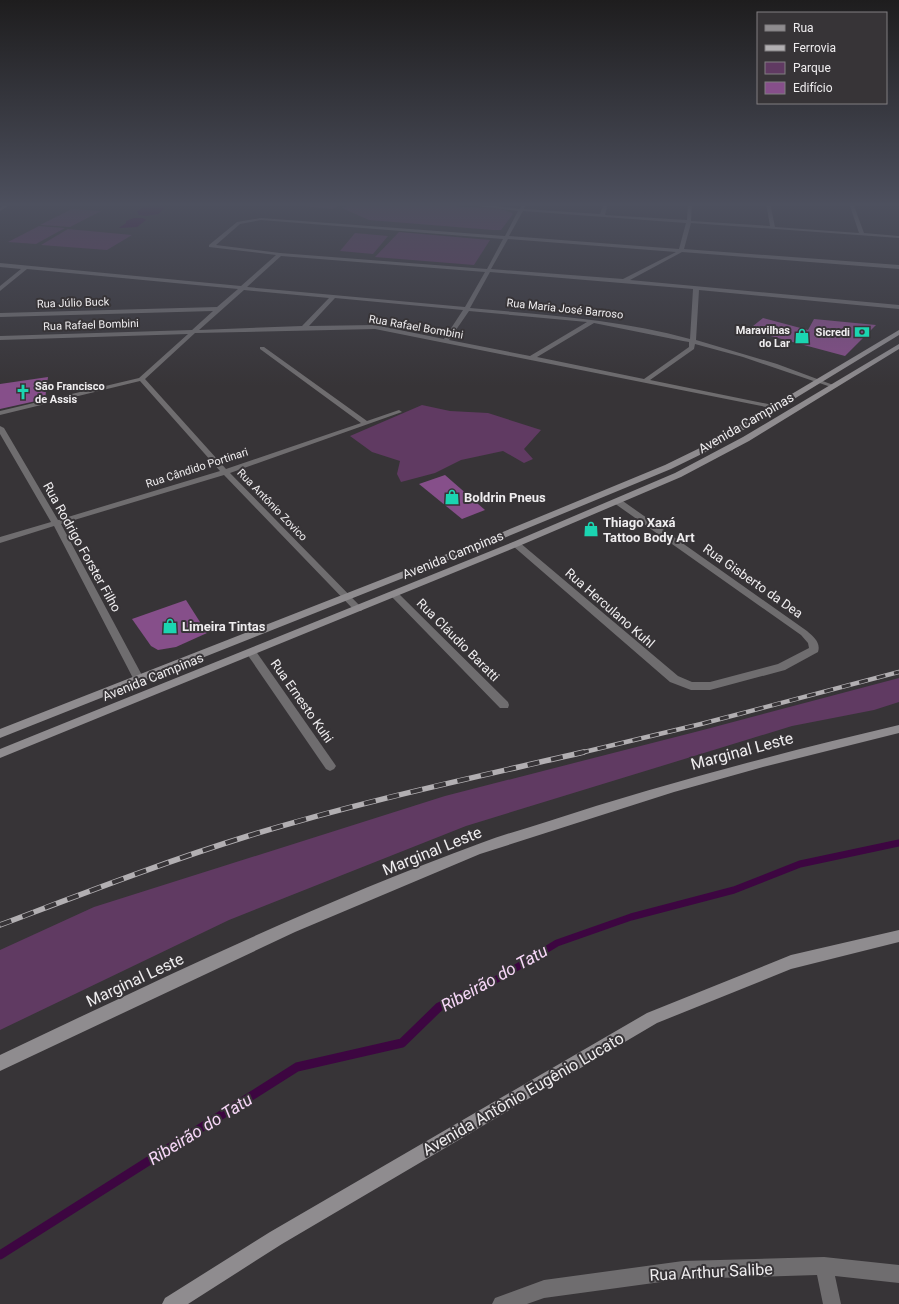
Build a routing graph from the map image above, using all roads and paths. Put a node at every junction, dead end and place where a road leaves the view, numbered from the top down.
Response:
1 (269, 264) edge
2 (402, 264) edge
3 (494, 264) edge
4 (657, 264) edge
5 (846, 264) edge
6 (0, 265) edge
7 (26, 267) junction
8 (899, 268) edge
9 (490, 271) junction
10 (624, 281) junction
11 (242, 287) junction
12 (696, 288) junction
13 (0, 289) edge
14 (333, 296) junction
15 (899, 306) edge
16 (218, 309) junction
17 (467, 309) junction
18 (0, 315) edge
19 (593, 321) junction
20 (304, 328) junction
21 (194, 332) junction
22 (899, 332) edge
23 (0, 338) edge
24 (445, 342) junction
25 (693, 342) junction
26 (899, 346) edge
27 (262, 348) dead end
28 (531, 358) junction
29 (141, 379) junction
30 (646, 380) junction
31 (818, 381) junction
32 (833, 386) junction
33 (776, 407) junction
34 (399, 412) dead end
35 (0, 413) edge
36 (366, 423) junction
37 (0, 428) edge
38 (225, 472) junction
39 (617, 501) junction
40 (56, 523) junction
41 (0, 540) edge
42 (516, 544) junction
43 (394, 594) junction
44 (346, 596) junction
45 (358, 609) junction
46 (251, 652) junction
47 (139, 679) junction
48 (691, 686) joint
49 (504, 705) dead end
50 (899, 728) edge
51 (0, 734) edge
52 (0, 754) edge
53 (330, 766) dead end
54 (899, 936) edge
55 (0, 1063) edge
56 (824, 1266) junction
57 (899, 1274) edge
58 (171, 1304) edge
59 (501, 1304) edge
60 (832, 1304) edge

1 - 11 street
2 - 9 street
3 - 9 street
4 - 10 street
5 - 8 street
6 - 7 street, Rua Maria José Barroso
7 - 11 street, Rua Maria José Barroso
7 - 13 street
9 - 10 street
9 - 17 street
10 - 12 street
11 - 14 street, Rua Maria José Barroso
11 - 16 street
12 - 15 street
12 - 25 street
14 - 17 street, Rua Maria José Barroso
14 - 20 street
16 - 18 street, Rua Júlio Buck
16 - 21 street
17 - 19 street, Rua Maria José Barroso
17 - 24 street
19 - 25 street, Rua Maria José Barroso
19 - 28 street
20 - 21 street, Rua Rafael Bombini
20 - 24 street, Rua Rafael Bombini
21 - 23 street, Rua Rafael Bombini
21 - 29 street
22 - 31 main road, Avenida Campinas
24 - 28 street, Rua Rafael Bombini
25 - 30 street
25 - 31 street, Rua Maria José Barroso
26 - 32 main road, Avenida Campinas
27 - 36 street
28 - 30 street, Rua Rafael Bombini
29 - 35 street
29 - 38 street, Rua Antônio Zovico
30 - 33 street, Rua Rafael Bombini
31 - 32 street, Rua Maria José Barroso
31 - 33 main road, Avenida Campinas
32 - 39 main road, Avenida Campinas
33 - 44 main road, Avenida Campinas
34 - 36 street, Rua Cândido Portinari
36 - 38 street, Rua Cândido Portinari
37 - 40 street, Rua Rodrigo Forster Filho
38 - 40 street, Rua Cândido Portinari
38 - 44 street, Rua Antônio Zovico
39 - 42 main road, Avenida Campinas
39 - 48 street, Rua Gisberto da Dea
40 - 41 street, Rua Cândido Portinari
40 - 47 street, Rua Rodrigo Forster Filho
42 - 43 main road, Avenida Campinas
42 - 48 street, Rua Herculano Kuhl
43 - 45 main road, Avenida Campinas
43 - 49 street, Rua Cláudio Baratti
44 - 45 street, Rua Antônio Zovico
44 - 47 main road, Avenida Campinas
45 - 46 main road, Avenida Campinas
46 - 52 main road, Avenida Campinas
46 - 53 street, Rua Ernesto Kuhi
47 - 51 main road, Avenida Campinas
50 - 55 main road, Marginal Leste
54 - 58 main road, Avenida Antônio Eugênio Lucato
56 - 57 street, Rua Arthur Salibe
56 - 59 street, Rua Arthur Salibe
56 - 60 street

